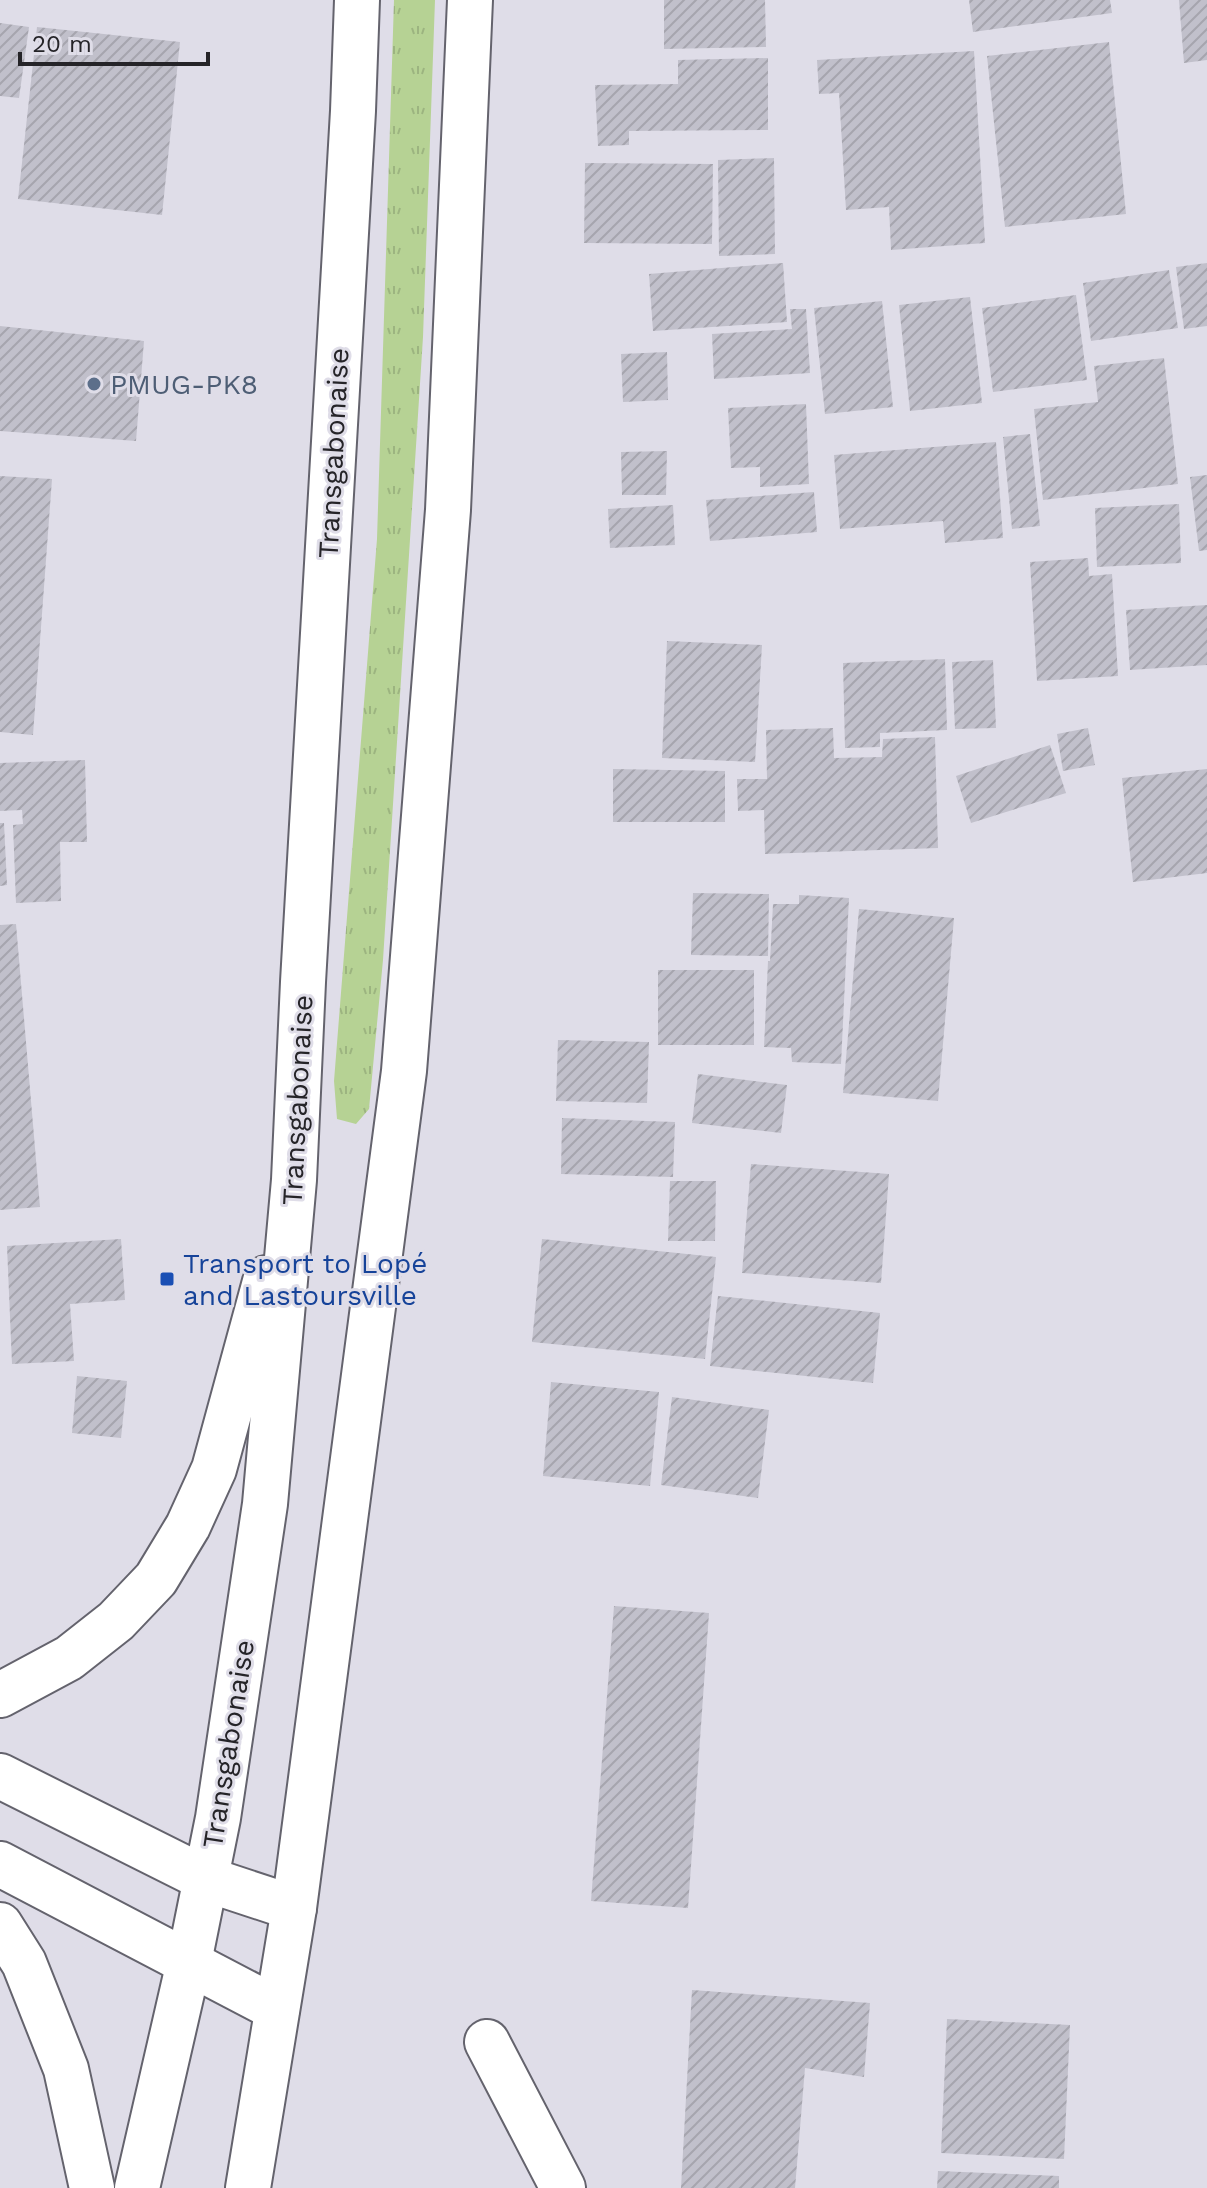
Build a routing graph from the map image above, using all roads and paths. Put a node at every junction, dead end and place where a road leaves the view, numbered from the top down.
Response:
1 (357, 0) edge
2 (470, 0) edge
3 (294, 1180) junction
4 (0, 1695) edge
5 (0, 1776) edge
6 (0, 1864) edge
7 (206, 1879) junction
8 (294, 1908) junction
9 (0, 1925) edge
10 (189, 1962) junction
11 (277, 2009) junction
12 (487, 2042) dead end
13 (92, 2188) edge
14 (137, 2188) edge
15 (248, 2188) edge
16 (563, 2188) edge

1 - 3 main road, Transgabonaise
2 - 8 main road
3 - 4 main road
3 - 7 main road, Transgabonaise
5 - 7 main road
6 - 10 main road
7 - 8 main road
7 - 10 main road, Transgabonaise
8 - 11 main road
9 - 13 main road
10 - 11 main road
10 - 14 main road, Transgabonaise
11 - 15 main road
12 - 16 main road

